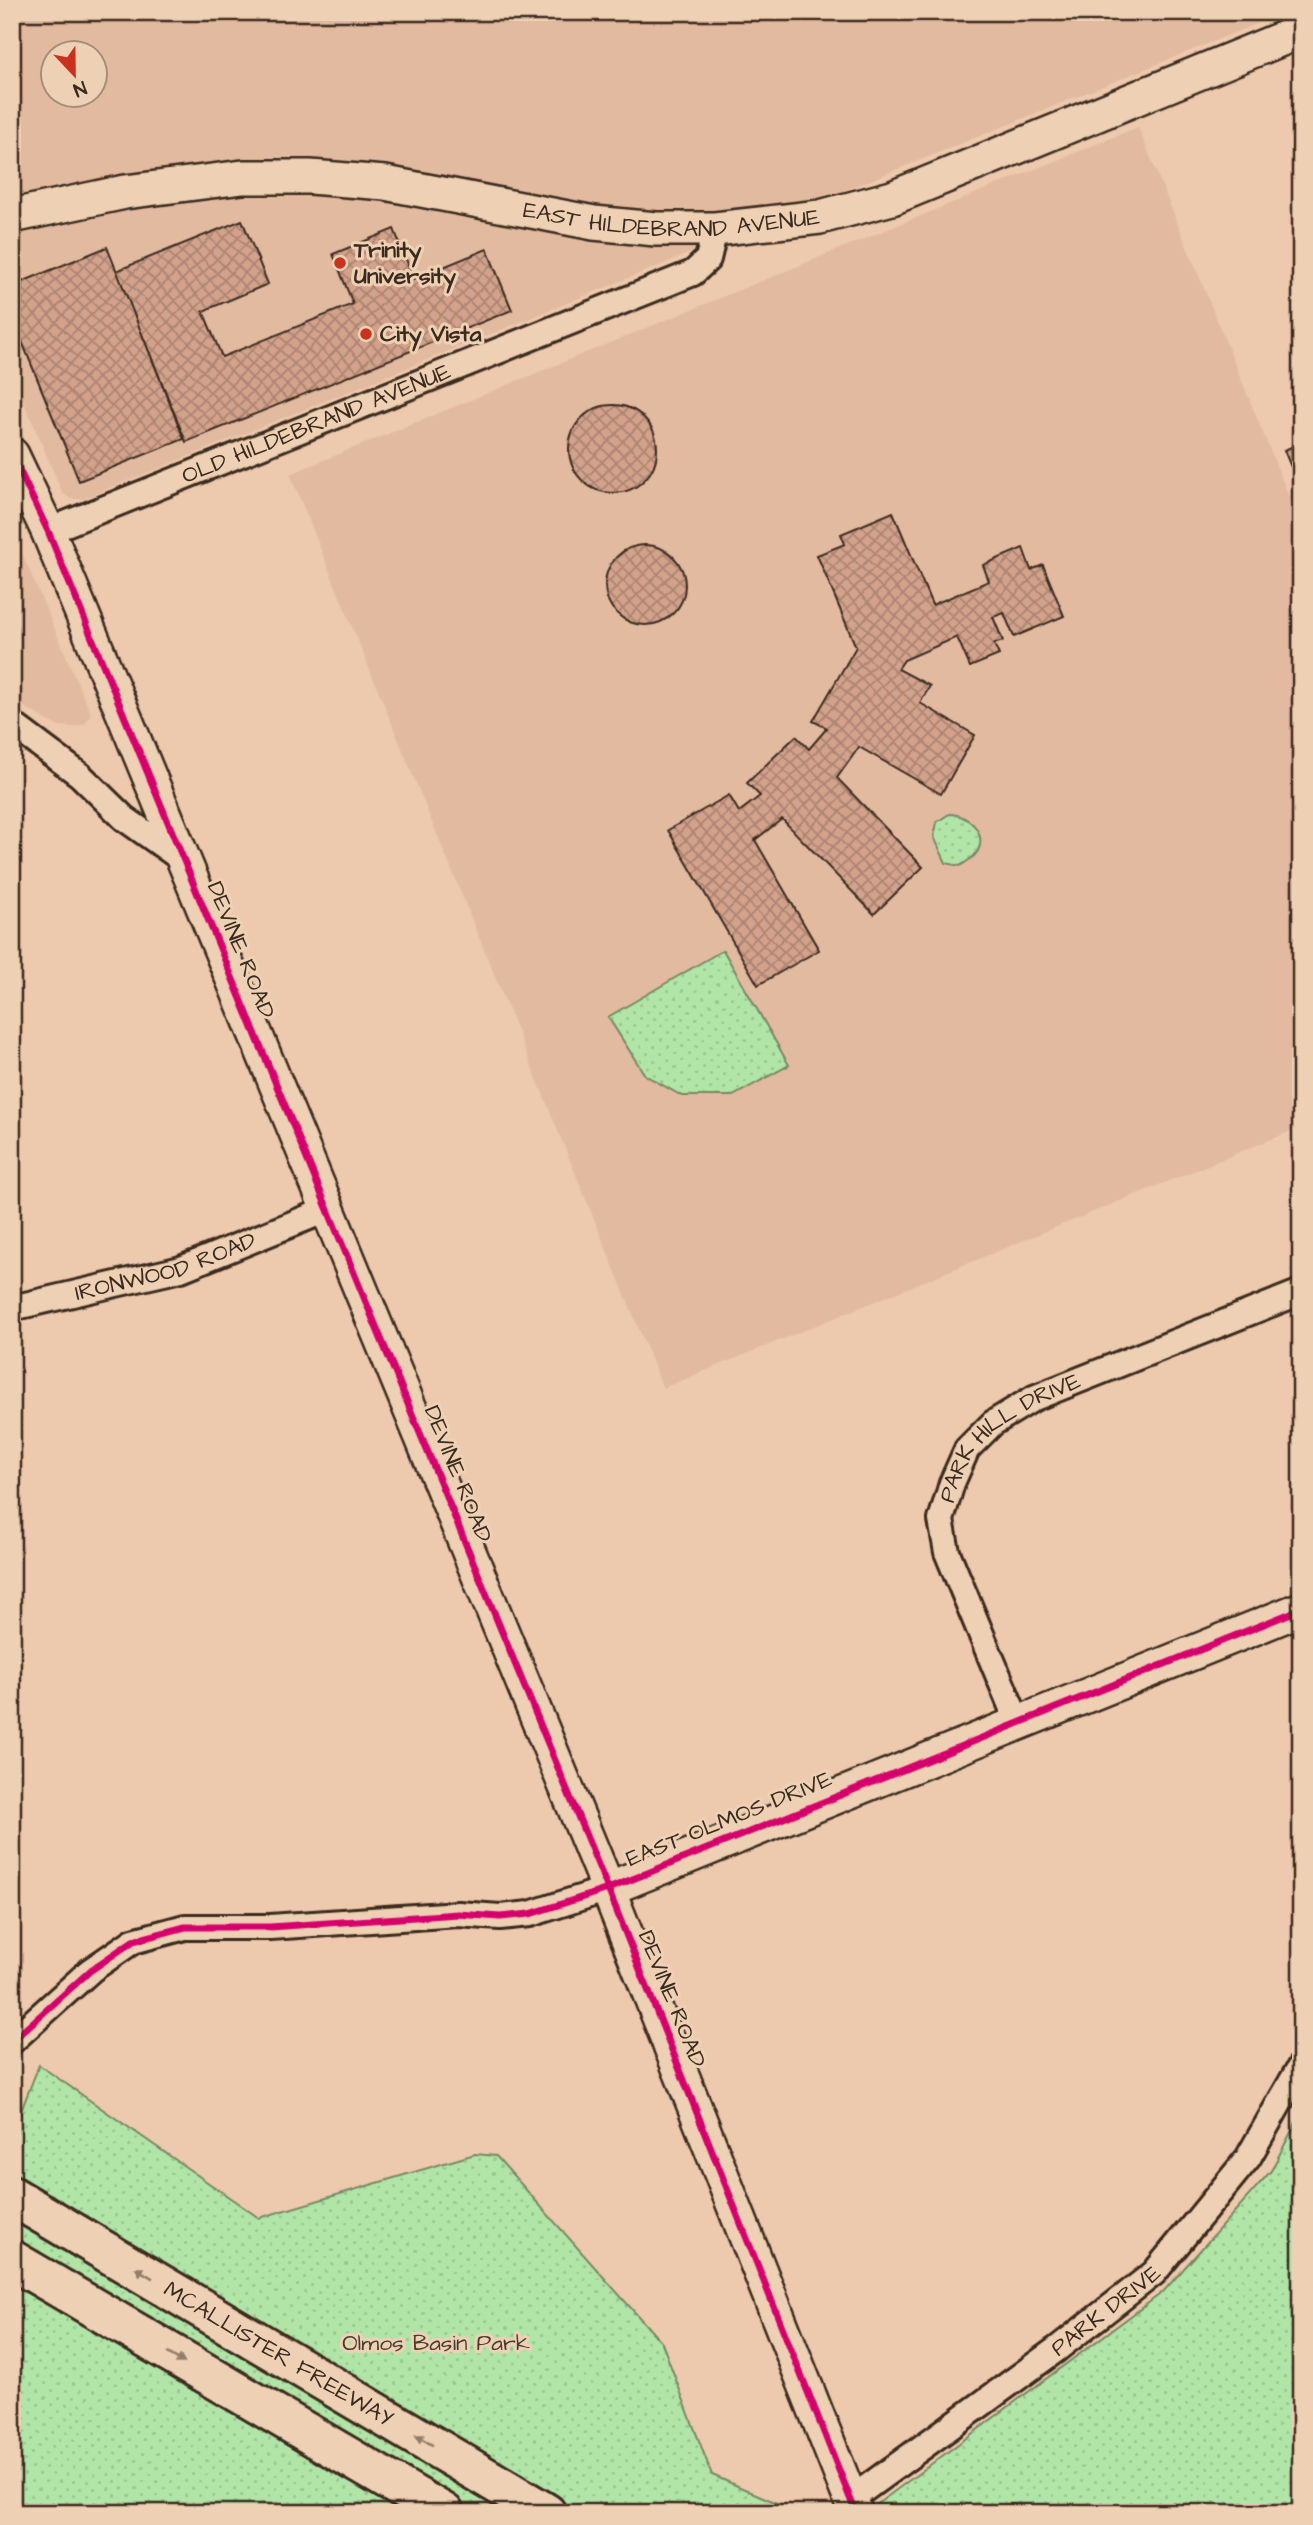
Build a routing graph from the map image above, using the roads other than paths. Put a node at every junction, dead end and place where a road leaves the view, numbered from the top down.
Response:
1 (1301, 31) edge
2 (12, 216) edge
3 (715, 229) junction
4 (12, 455) edge
5 (48, 531) junction
6 (12, 724) edge
7 (183, 860) junction
8 (275, 1083) junction
9 (314, 1215) junction
10 (1301, 1292) edge
11 (12, 1308) edge
12 (415, 1421) junction
13 (1301, 1609) edge
14 (1018, 1723) junction
15 (608, 1889) junction
16 (12, 2041) edge
17 (1301, 2065) edge
18 (12, 2196) edge
19 (12, 2260) edge
20 (853, 2506) edge
21 (444, 2513) edge
22 (546, 2513) edge

1 - 3 street, EAST HILDEBRAND AVENUE
2 - 3 street, EAST HILDEBRAND AVENUE
3 - 5 street, OLD HILDEBRAND AVENUE
4 - 5 street, DEVINE ROAD
5 - 7 street, DEVINE ROAD
6 - 7 street
7 - 8 street, DEVINE ROAD
8 - 9 street, DEVINE ROAD
8 - 12 street, DEVINE ROAD
9 - 11 street, IRONWOOD ROAD
9 - 12 street, DEVINE ROAD
10 - 14 street, PARK HILL DRIVE
12 - 15 street, DEVINE ROAD
13 - 14 street, EAST OLMOS DRIVE
14 - 15 street, EAST OLMOS DRIVE
15 - 16 street, EAST OLMOS DRIVE
15 - 20 street, DEVINE ROAD
17 - 20 street, PARK DRIVE
22 -> 18 highway, MCALLISTER FREEWAY
19 -> 21 highway

